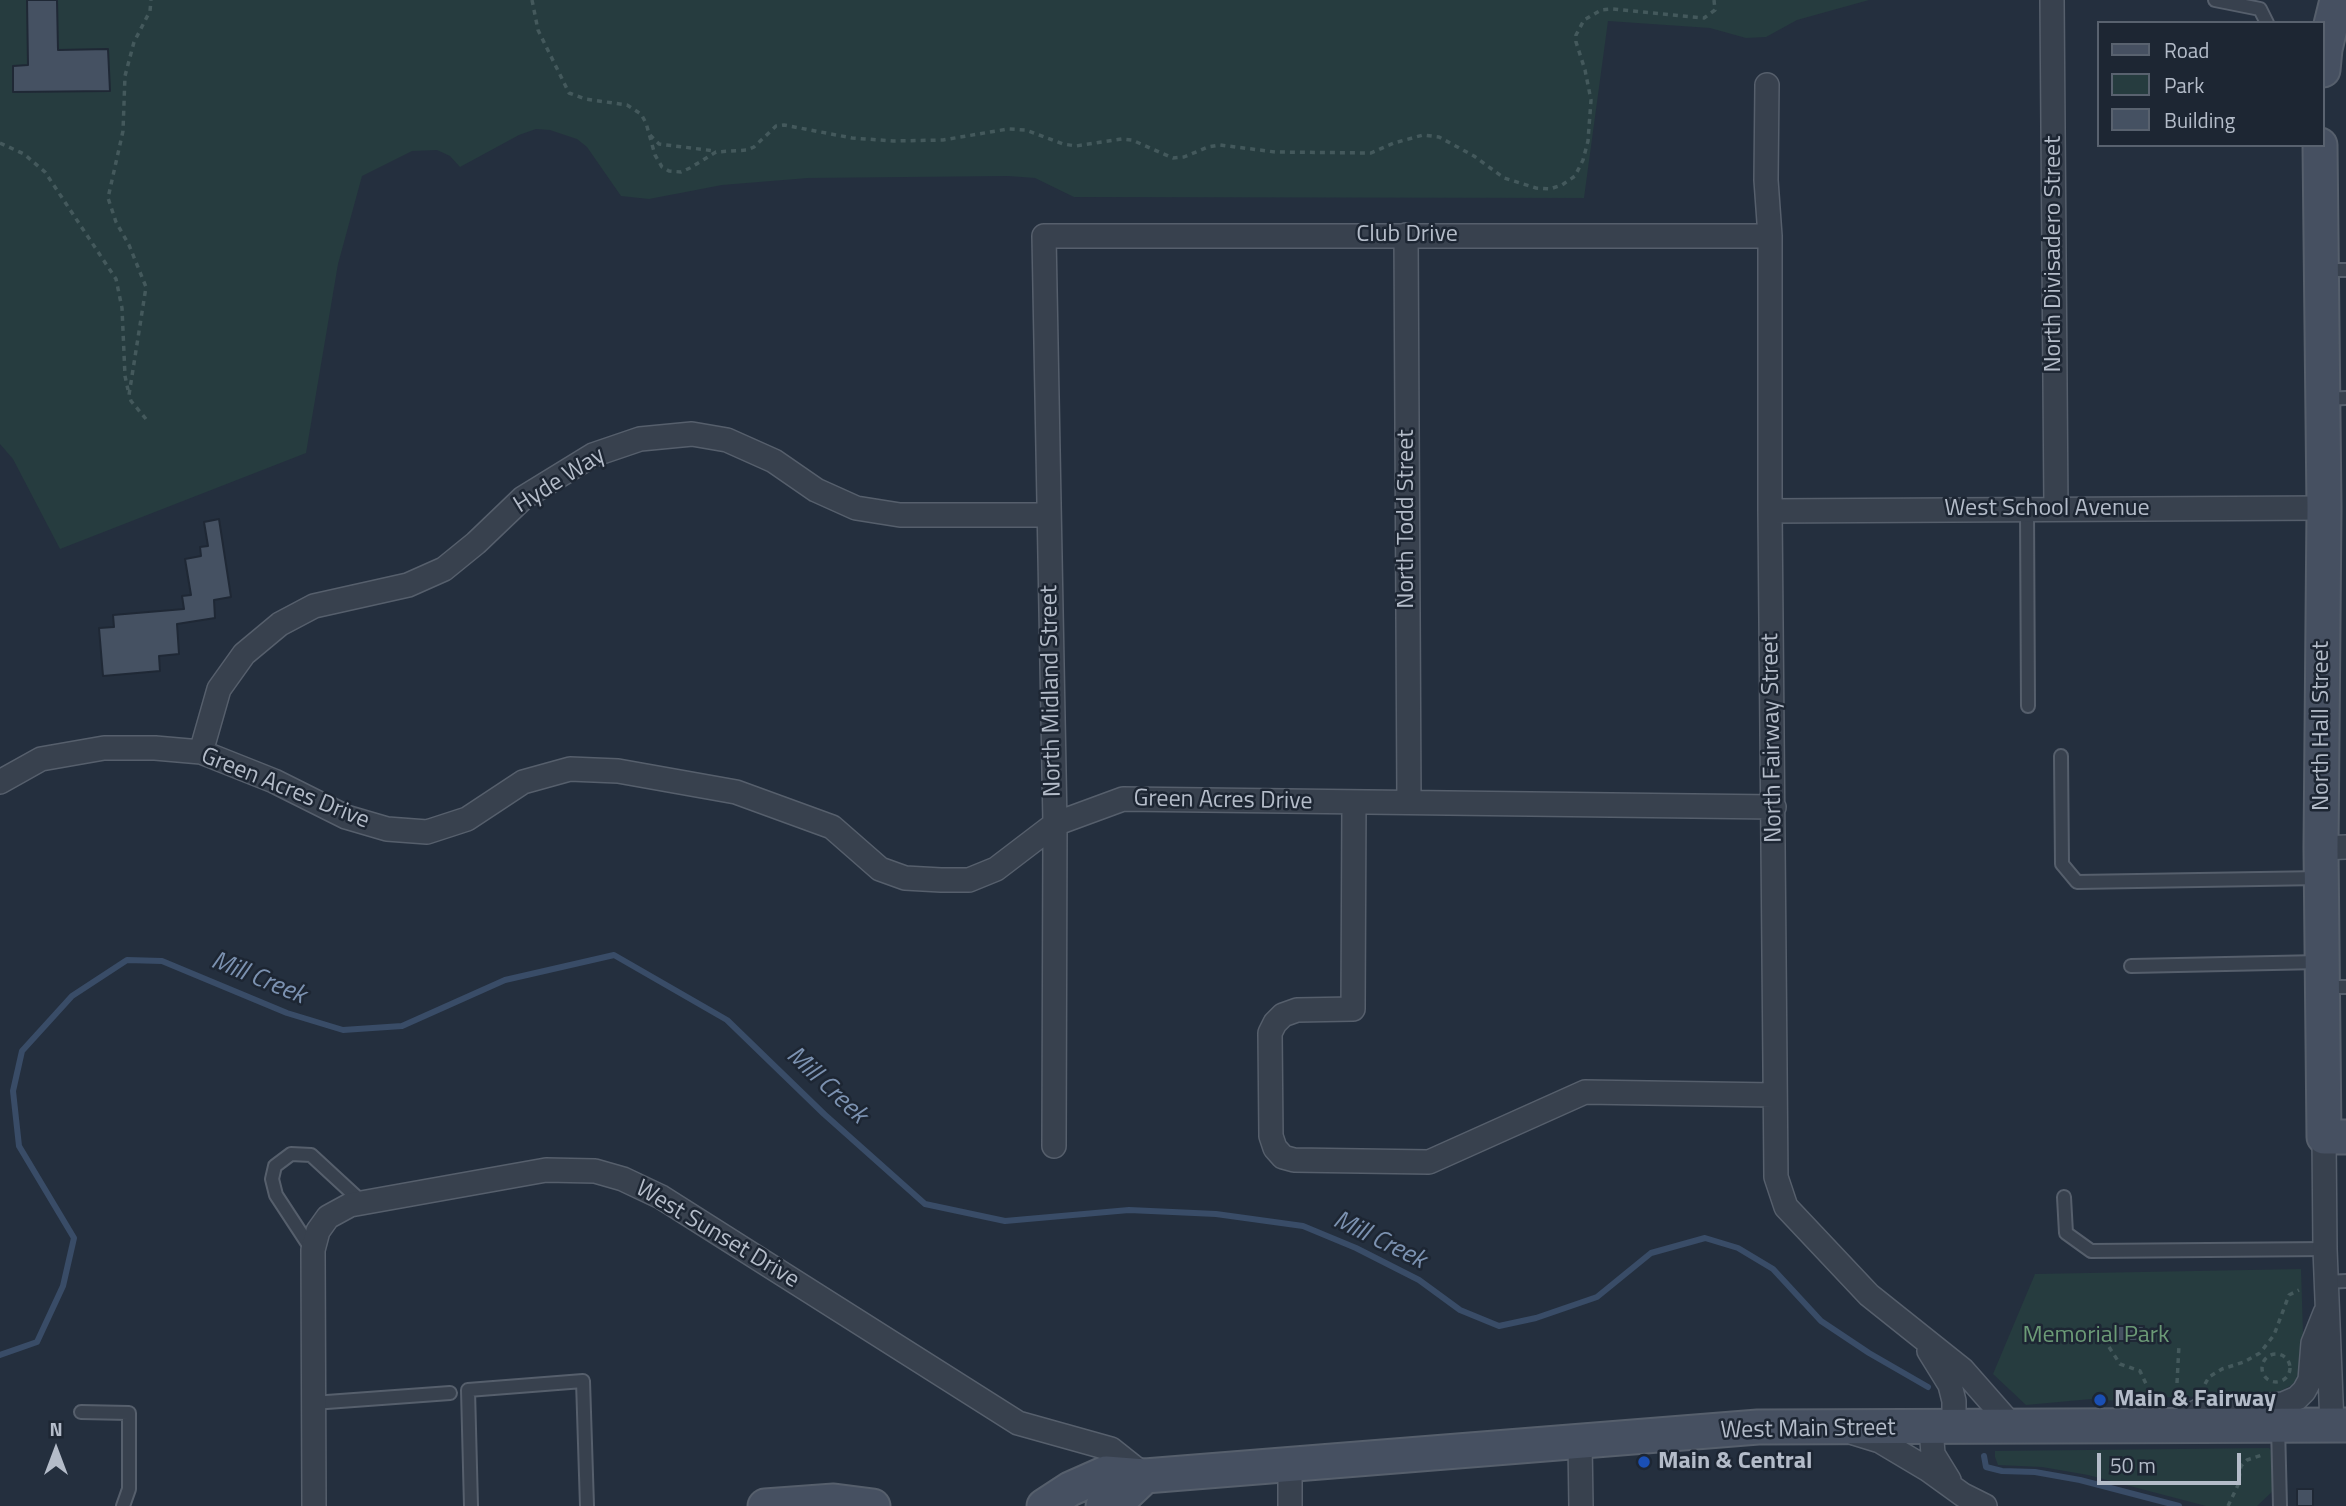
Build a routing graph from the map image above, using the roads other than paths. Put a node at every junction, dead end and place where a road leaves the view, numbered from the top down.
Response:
1 (2052, 0) edge
2 (2215, 0) edge
3 (2337, 0) edge
4 (2267, 21) edge
5 (2325, 49) edge
6 (1767, 85) dead end
7 (2320, 147) edge
8 (1406, 235) junction
9 (1044, 236) joint
10 (1770, 236) junction
11 (2334, 270) edge
12 (2334, 399) edge
13 (2323, 508) junction
14 (2027, 509) junction
15 (2056, 509) junction
16 (1770, 511) junction
17 (1048, 515) junction
18 (2028, 706) dead end
19 (201, 752) junction
20 (2062, 756) dead end
21 (0, 782) edge
22 (1354, 802) junction
23 (1409, 802) junction
24 (1774, 807) junction
25 (1055, 824) junction
26 (2329, 858) edge
27 (2131, 966) dead end
28 (2330, 979) edge
29 (1774, 1094) junction
30 (2335, 1137) edge
31 (1054, 1146) dead end
32 (2064, 1197) dead end
33 (363, 1203) junction
34 (2325, 1249) junction
35 (313, 1250) junction
36 (2336, 1282) edge
37 (2328, 1307) junction
38 (1917, 1334) junction
39 (450, 1393) dead end
40 (313, 1403) junction
41 (81, 1412) dead end
42 (2339, 1425) edge
43 (2168, 1427) junction
44 (1837, 1428) junction
45 (1943, 1428) junction
46 (2014, 1428) junction
47 (2276, 1438) junction
48 (1580, 1442) junction
49 (1290, 1464) junction
50 (1145, 1476) junction
51 (1963, 1495) junction
52 (838, 1504) edge
53 (123, 1506) edge
54 (314, 1506) edge
55 (471, 1506) edge
56 (587, 1506) edge
57 (765, 1506) edge
58 (873, 1506) edge
59 (1044, 1506) edge
60 (1103, 1506) edge
61 (1290, 1506) edge
62 (1581, 1506) edge
63 (1985, 1506) edge
64 (2280, 1506) edge

1 - 15 street, North Divisadero Street
2 - 4 lane
3 - 5 street
6 - 10 street, North Fairway Street
7 - 11 street, North Hall Street
8 - 9 street, Club Drive
8 - 10 street, Club Drive
8 - 23 street, North Todd Street
9 - 17 street, North Midland Street
10 - 16 street, North Fairway Street
11 - 12 street, North Hall Street
12 - 13 street, North Hall Street
13 - 15 street, West School Avenue
13 - 26 street, North Hall Street
14 - 15 street, West School Avenue
14 - 16 street, West School Avenue
14 - 18 lane
16 - 24 street, North Fairway Street
17 - 19 street, Hyde Way
17 - 25 street, North Midland Street
19 - 21 street, Green Acres Drive
19 - 25 street, Green Acres Drive
20 - 26 lane
22 - 23 street, Green Acres Drive
22 - 25 street, Green Acres Drive
22 - 29 street
23 - 24 street, Green Acres Drive
24 - 29 street, North Fairway Street
25 - 31 street, North Midland Street
26 - 28 street, North Hall Street
27 - 28 lane
28 - 30 street, North Hall Street
29 - 38 street, North Fairway Street
30 - 34 street, North Hall Street
32 - 34 lane
33 - 35 street, West Sunset Drive
33 - 35 lane
33 - 50 street, West Sunset Drive
34 - 36 street, North Hall Street
35 - 40 street, West Sunset Drive
36 - 37 street, North Hall Street
37 - 42 street, North Hall Street
37 - 43 street, North Hall Street
38 - 45 street, North Fairway Street
38 - 46 street, North Fairway Street
39 - 40 lane
40 - 54 street, West Sunset Drive
41 - 53 lane
42 - 47 street, West Main Street
43 - 46 street, West Main Street
43 - 47 street, West Main Street
44 - 45 street, West Main Street
44 - 48 street, West Main Street
44 - 51 street
45 - 46 street, West Main Street
45 - 51 street, North Fairway Street
47 - 64 lane
48 - 49 street, West Main Street
48 - 62 street
49 - 50 street, West Main Street
49 - 61 street
50 - 59 street, West Main Street
50 - 60 street
51 - 63 street
52 - 57 street
52 - 58 street
55 - 56 lane

